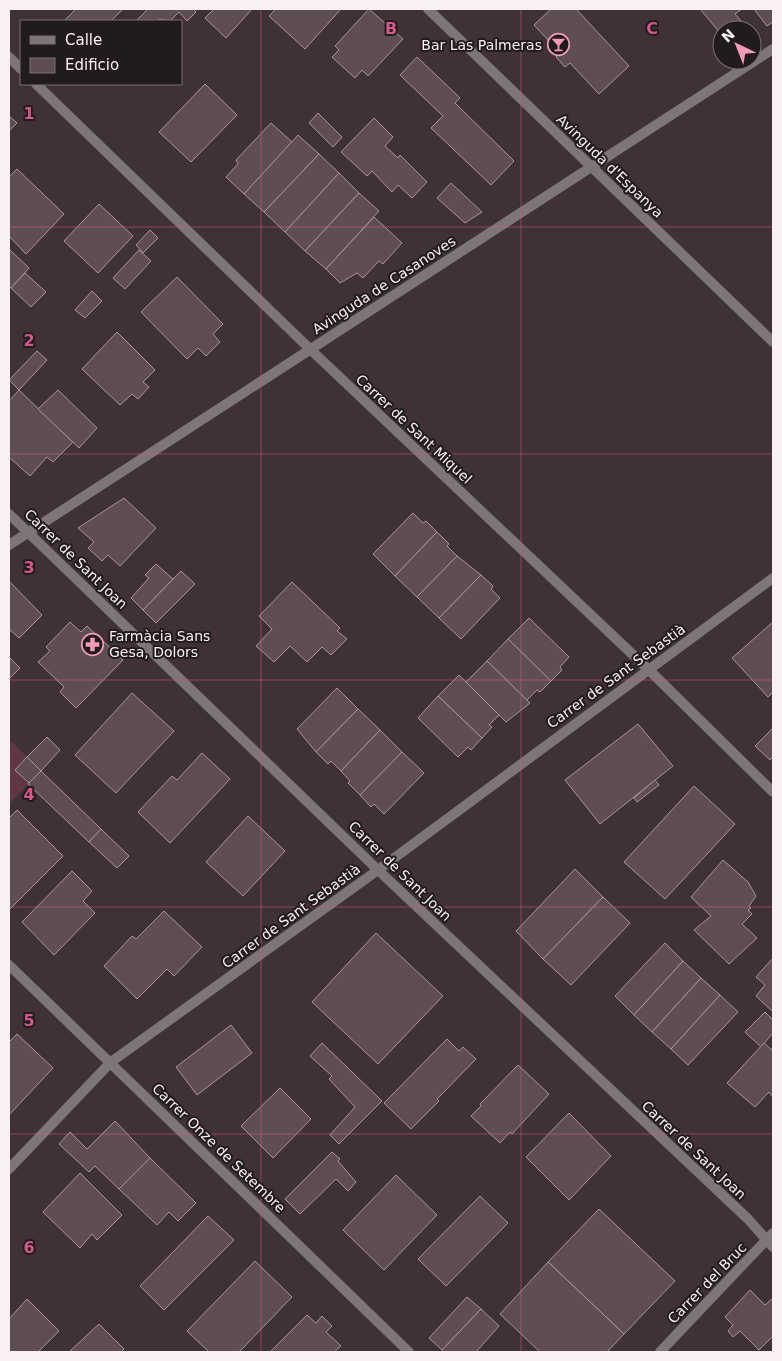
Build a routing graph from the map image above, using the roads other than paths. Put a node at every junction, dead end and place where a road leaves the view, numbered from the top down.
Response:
1 (428, 9) edge
2 (773, 49) edge
3 (9, 57) edge
4 (20, 68) edge
5 (37, 85) edge
6 (590, 166) junction
7 (773, 342) edge
8 (310, 350) junction
9 (9, 514) edge
10 (28, 532) junction
11 (9, 545) edge
12 (773, 578) edge
13 (648, 669) junction
14 (773, 792) edge
15 (378, 870) junction
16 (9, 965) edge
17 (111, 1062) junction
18 (9, 1169) edge
19 (771, 1240) edge
20 (409, 1352) edge
21 (660, 1352) edge

1 - 6 street, Avinguda d'Espanya
2 - 6 street, Avinguda de Casanoves
3 - 4 street
5 - 8 street, Carrer de Sant Miquel
6 - 7 street, Avinguda d'Espanya
6 - 8 street, Avinguda de Casanoves
8 - 10 street, Avinguda de Casanoves
8 - 13 street, Carrer de Sant Miquel
9 - 10 street, Carrer de Sant Joan
10 - 11 street, Avinguda de Casanoves
10 - 15 street, Carrer de Sant Joan
12 - 13 street, Carrer de Sant Sebastià
13 - 14 street, Carrer de Sant Miquel
13 - 15 street, Carrer de Sant Sebastià
15 - 17 street, Carrer de Sant Sebastià
15 - 19 street, Carrer de Sant Joan
16 - 17 street, Carrer Onze de Setembre
17 - 18 street, Carrer de Sant Sebastià
17 - 20 street, Carrer Onze de Setembre
19 - 21 street, Carrer del Bruc

